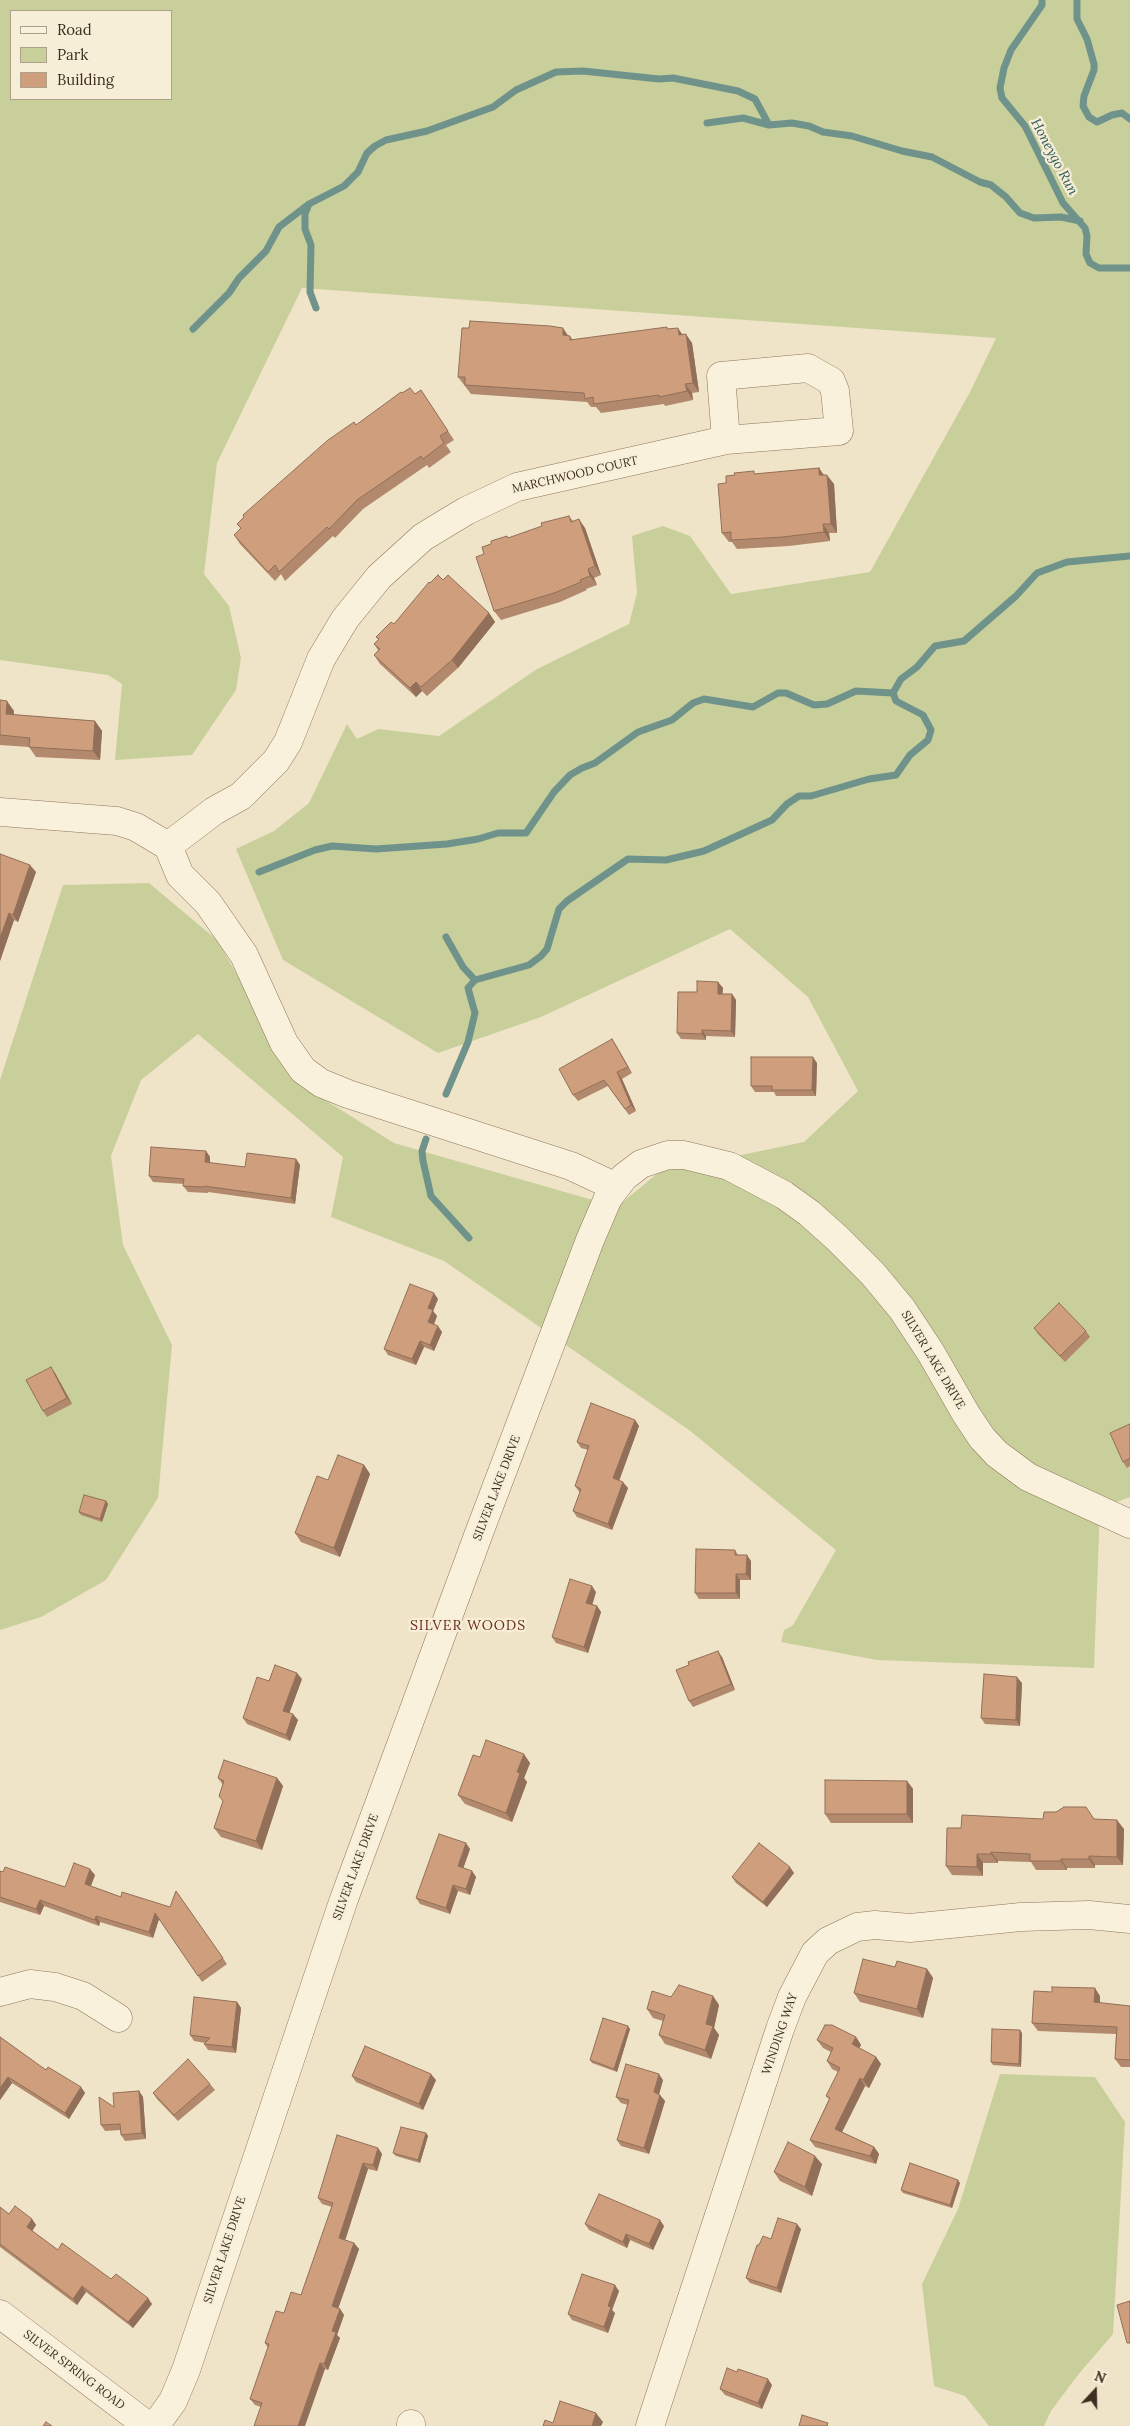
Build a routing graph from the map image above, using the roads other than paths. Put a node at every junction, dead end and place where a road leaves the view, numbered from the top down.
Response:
1 (726, 440) dead end
2 (0, 812) edge
3 (168, 846) junction
4 (616, 1187) junction
5 (1130, 1524) edge
6 (1130, 1919) edge
7 (0, 1992) edge
8 (118, 2018) dead end
9 (0, 2314) edge
10 (148, 2426) edge
11 (155, 2426) edge
12 (650, 2426) edge

1 - 3 street, MARCHWOOD COURT
2 - 3 street
3 - 4 street
4 - 5 street, SILVER LAKE DRIVE
4 - 11 street, SILVER LAKE DRIVE
6 - 12 street, WINDING WAY
7 - 8 street
9 - 10 street, SILVER SPRING ROAD

